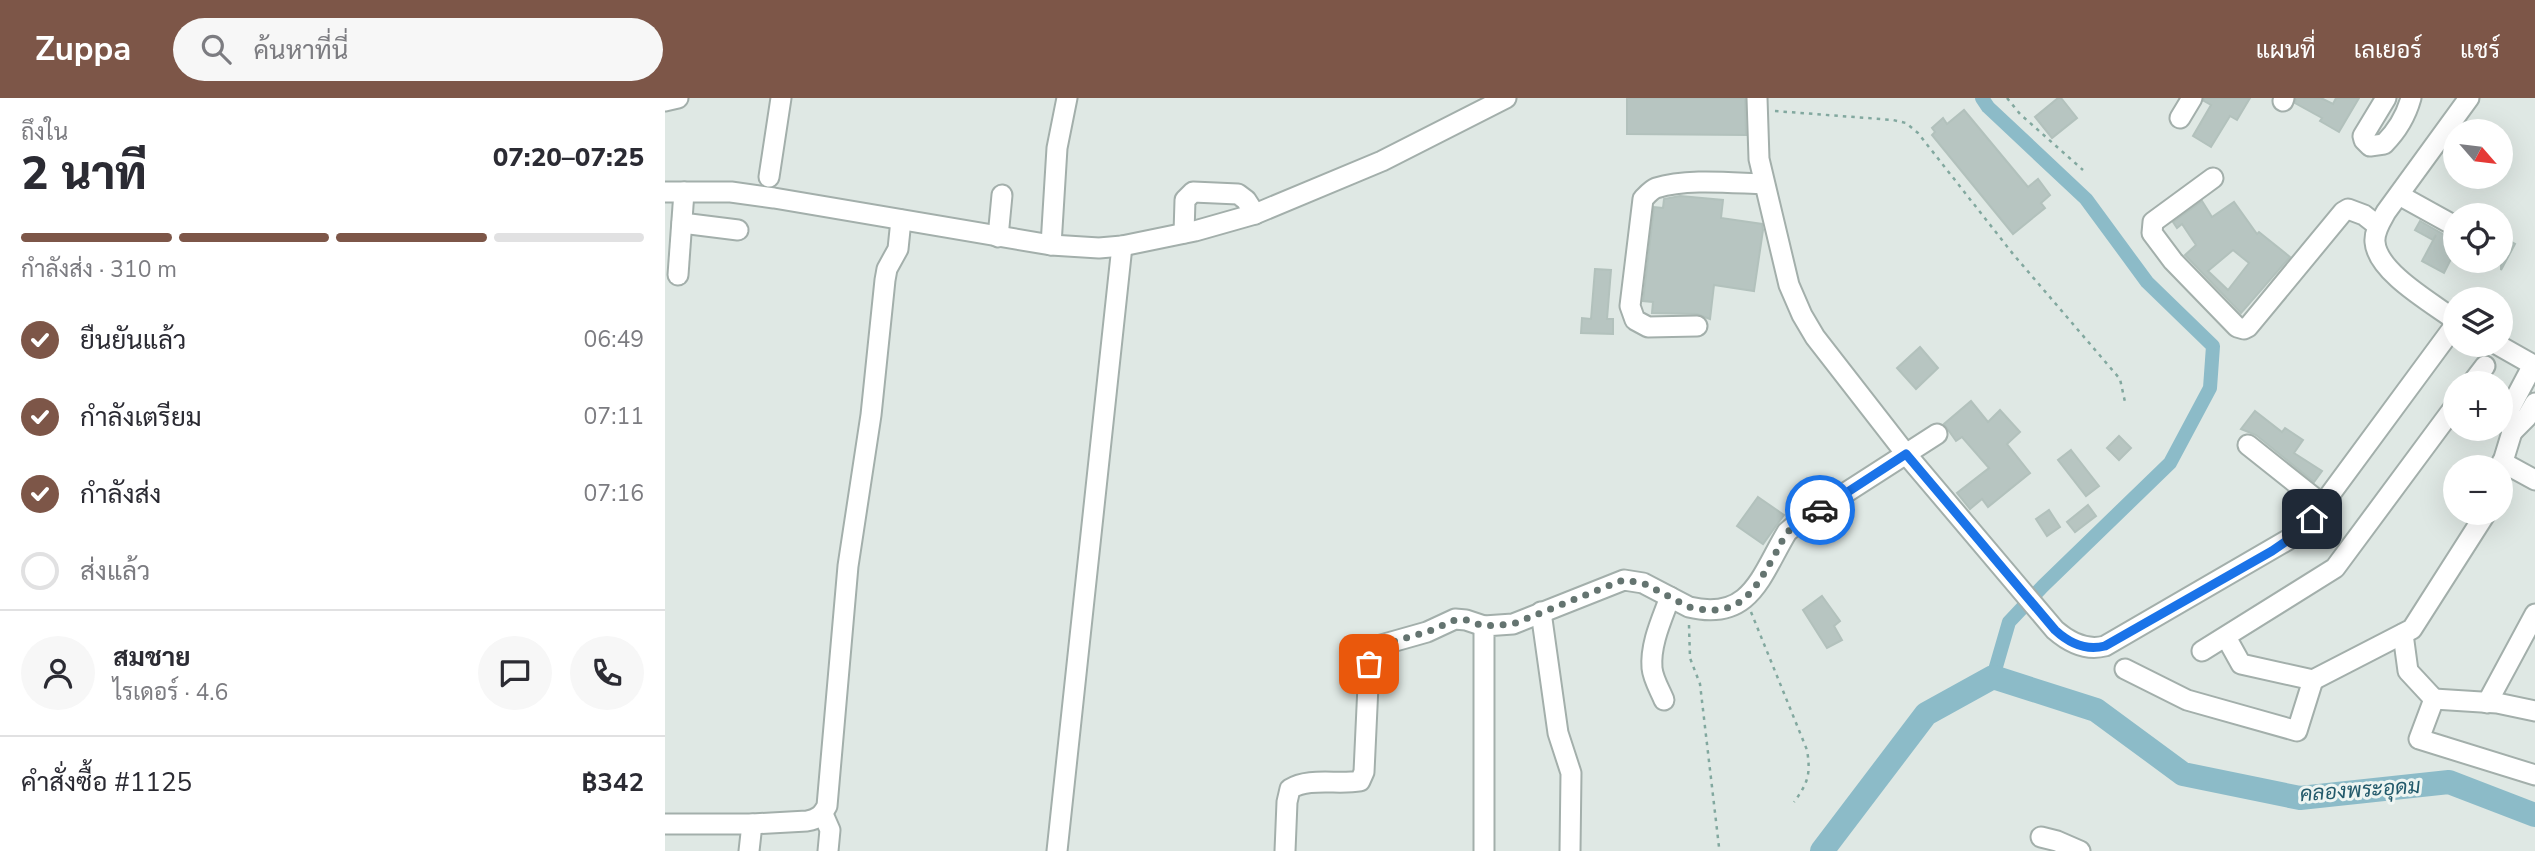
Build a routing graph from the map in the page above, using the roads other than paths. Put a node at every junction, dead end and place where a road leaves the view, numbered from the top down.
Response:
1 (678, 98) edge
2 (781, 98) edge
3 (1067, 98) edge
4 (1506, 98) edge
5 (2192, 98) edge
6 (2386, 98) edge
7 (2411, 98) edge
8 (2469, 98) edge
9 (665, 101) edge
10 (1757, 104) edge
11 (2181, 118) dead end
12 (769, 177) dead end
13 (2213, 178) dead end
14 (1764, 184) junction
15 (674, 192) edge
16 (1002, 195) dead end
17 (2399, 195) junction
18 (1255, 214) junction
19 (2443, 219) edge
20 (901, 220) junction
21 (682, 223) junction
22 (2378, 226) junction
23 (739, 230) dead end
24 (1184, 233) junction
25 (998, 237) junction
26 (1051, 245) junction
27 (1122, 246) junction
28 (678, 275) dead end
29 (2443, 311) edge
30 (1697, 326) dead end
31 (2443, 341) edge
32 (2513, 353) edge
33 (2534, 365) edge
34 (2485, 366) dead end
35 (2481, 371) edge
36 (2513, 403) edge
37 (2535, 403) edge
38 (2443, 422) edge
39 (2513, 431) edge
40 (1937, 434) dead end
41 (2248, 445) dead end
42 (1906, 454) junction
43 (2513, 470) edge
44 (2535, 480) edge
45 (2322, 504) junction
46 (2478, 525) edge
47 (1670, 597) junction
48 (1541, 612) junction
49 (2535, 614) edge
50 (1483, 626) junction
51 (2403, 634) junction
52 (2226, 638) junction
53 (2202, 651) dead end
54 (2125, 669) dead end
55 (2313, 680) junction
56 (2434, 699) junction
57 (1664, 701) dead end
58 (2487, 703) junction
59 (2535, 711) edge
60 (2535, 775) edge
61 (823, 814) junction
62 (665, 824) edge
63 (752, 824) junction
64 (2041, 837) dead end
65 (749, 851) edge
66 (828, 851) edge
67 (1057, 851) edge
68 (1285, 851) edge
69 (1484, 851) edge
70 (1570, 851) edge
71 (2080, 851) edge

1 - 9 street
2 - 12 street
3 - 26 street
4 - 18 street
5 - 11 street
6 - 7 street
8 - 17 street
10 - 14 street
13 - 22 street
14 - 30 street
14 - 42 street
15 - 20 street
15 - 21 street
16 - 25 street
17 - 19 street
17 - 22 street
18 - 24 street
18 - 24 street
20 - 25 street
20 - 61 street
21 - 23 street
21 - 28 street
22 - 29 street
24 - 27 street
25 - 26 street
26 - 27 street
27 - 67 street
31 - 45 street
32 - 33 street
33 - 36 street
34 - 35 street
37 - 39 street
38 - 52 street
40 - 42 street
41 - 45 street
42 - 45 street
42 - 47 street
43 - 44 street
46 - 51 street
47 - 48 street
47 - 57 street
48 - 50 street
48 - 70 street
49 - 58 street
50 - 68 street
50 - 69 street
51 - 55 street
51 - 56 street
52 - 53 street
52 - 55 street
54 - 55 street
56 - 58 street
56 - 60 street
58 - 59 street
61 - 63 street
61 - 66 street
62 - 63 street
63 - 65 street
64 - 71 street

